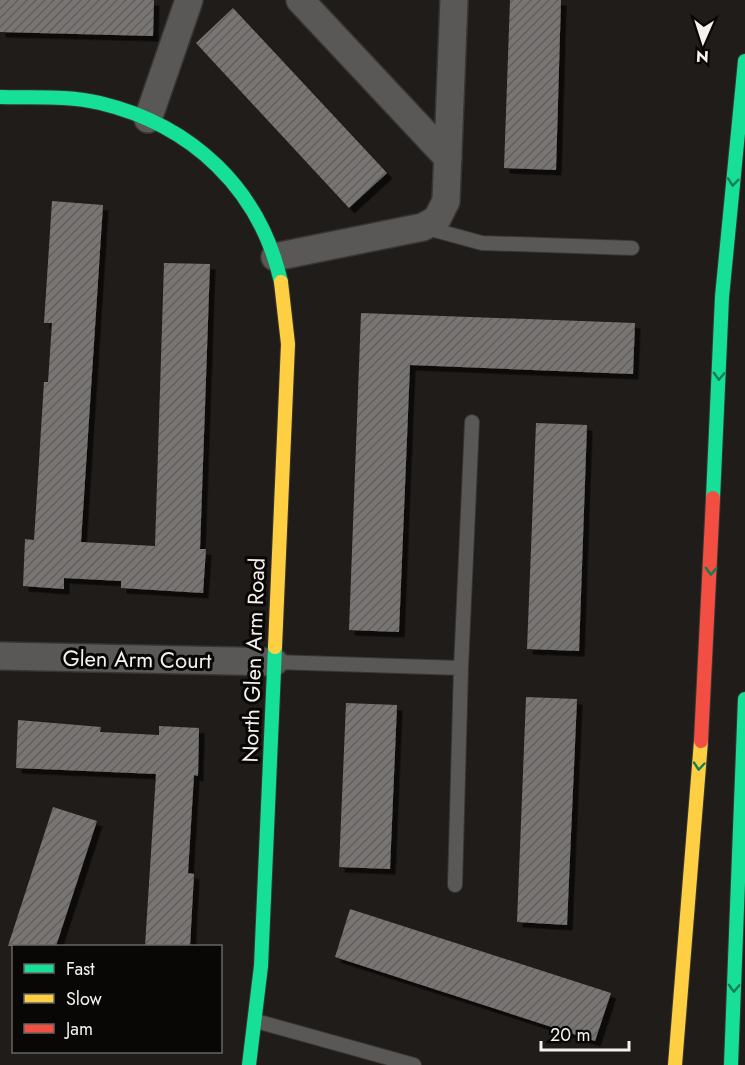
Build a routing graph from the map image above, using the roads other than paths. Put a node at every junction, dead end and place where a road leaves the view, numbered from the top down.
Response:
1 (189, 0) edge
2 (300, 0) edge
3 (454, 0) edge
4 (745, 61) edge
5 (0, 97) edge
6 (148, 119) junction
7 (448, 158) junction
8 (423, 227) junction
9 (632, 248) dead end
10 (275, 257) junction
11 (472, 422) dead end
12 (0, 656) edge
13 (274, 662) junction
14 (461, 668) junction
15 (745, 699) edge
16 (455, 885) dead end
17 (256, 1021) junction
18 (249, 1065) edge
19 (414, 1065) edge
20 (675, 1065) edge
21 (731, 1065) edge

1 - 6 street
2 - 7 street
3 - 7 street
4 -> 20 main road
5 - 6 main road, North Glen Arm Road
6 - 10 main road, North Glen Arm Road
7 - 8 street
8 - 9 lane
8 - 10 street
10 - 13 main road, North Glen Arm Road
11 - 14 lane
12 - 13 street, Glen Arm Court
13 - 14 lane
13 - 17 main road, North Glen Arm Road
14 - 16 lane
15 -> 21 main road
17 - 18 main road, North Glen Arm Road
17 - 19 lane

